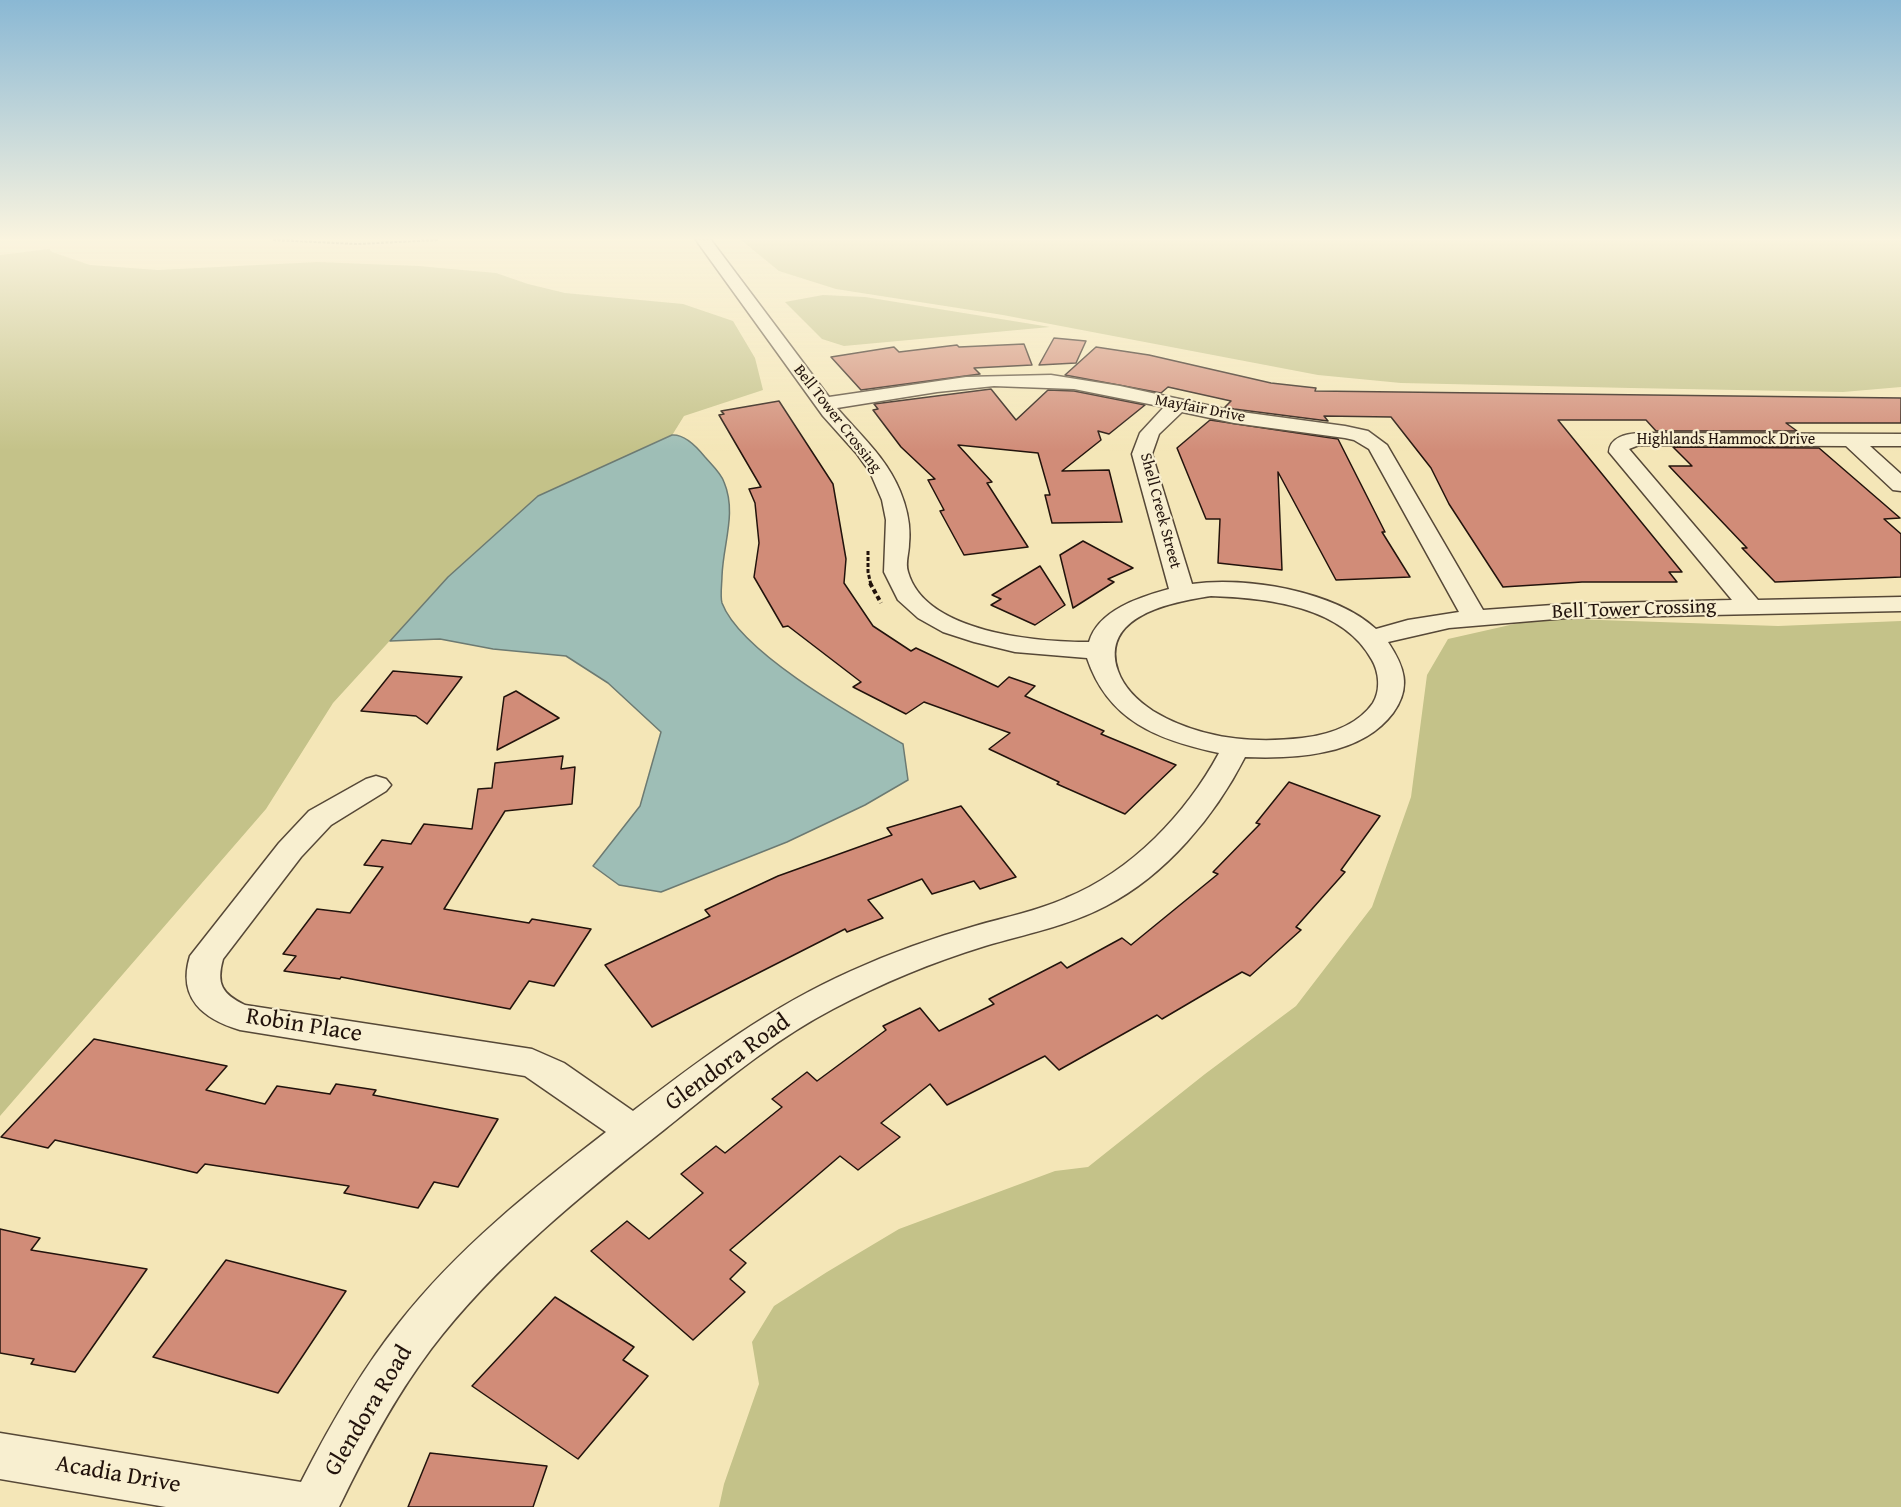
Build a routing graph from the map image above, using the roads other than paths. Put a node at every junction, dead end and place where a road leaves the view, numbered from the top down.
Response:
1 (755, 310) edge
2 (824, 404) junction
3 (1177, 406) junction
4 (1851, 440) junction
5 (1901, 440) edge
6 (1901, 485) edge
7 (1182, 593) junction
8 (1901, 604) edge
9 (1751, 607) junction
10 (1475, 618) junction
11 (1370, 639) junction
12 (1100, 650) junction
13 (1236, 747) junction
14 (376, 785) dead end
15 (634, 1132) junction
16 (0, 1456) edge
17 (307, 1507) edge
18 (314, 1507) edge

1 - 2 street, Bell Tower Crossing
2 - 3 street, Mayfair Drive
2 - 12 street, Bell Tower Crossing
3 - 7 street, Shell Creek Street
3 - 10 street, Mayfair Drive
4 - 5 street, Highlands Hammock Drive
4 - 6 street
4 - 9 street, Highlands Hammock Drive
7 - 11 street
7 - 12 street
8 - 9 street, Bell Tower Crossing
9 - 10 street, Bell Tower Crossing
10 - 11 street, Bell Tower Crossing
11 - 13 street
12 - 13 street
13 - 15 street, Glendora Road
14 - 15 street, Robin Place
15 - 18 street, Glendora Road
16 - 17 street, Acadia Drive

